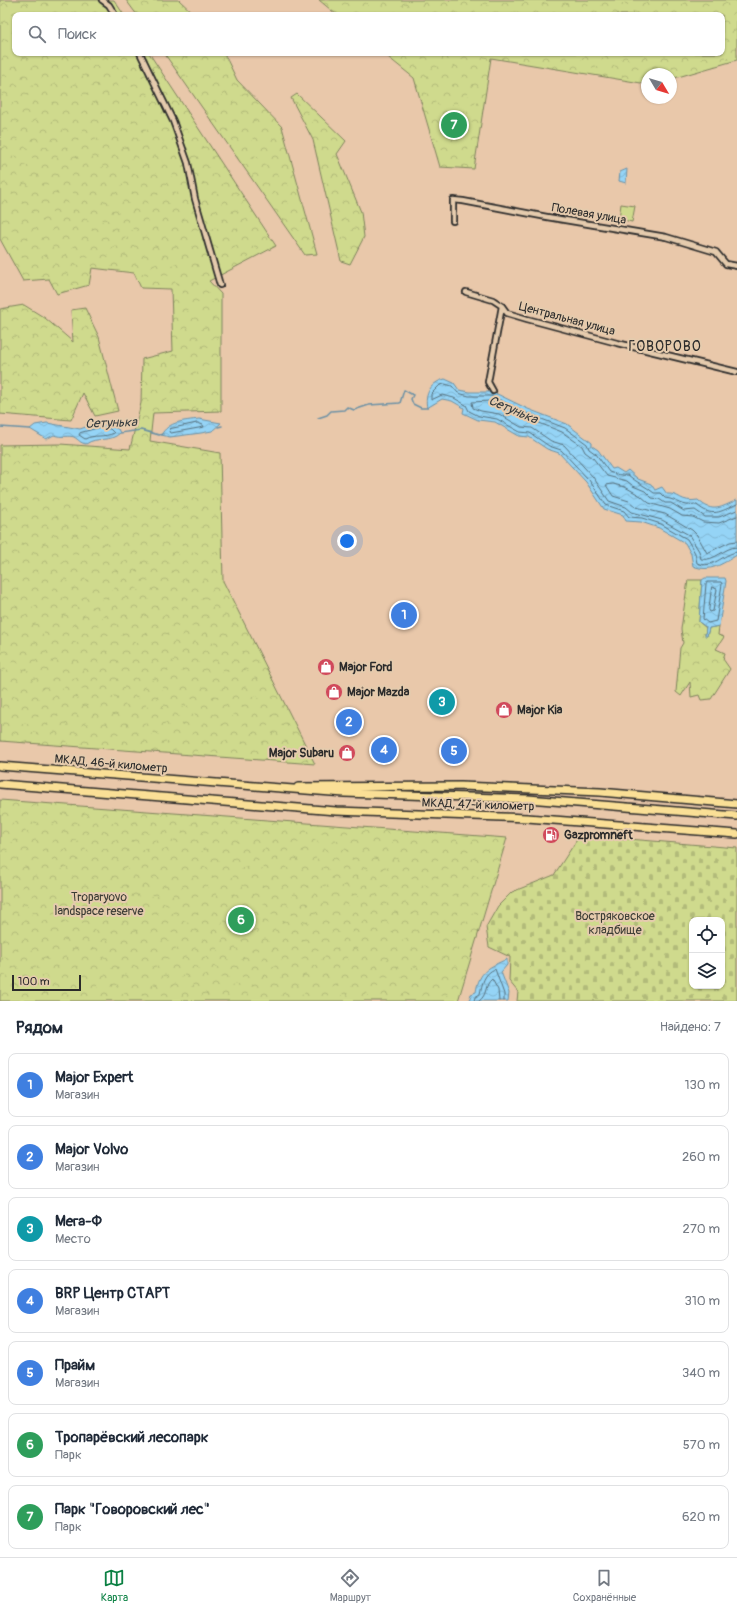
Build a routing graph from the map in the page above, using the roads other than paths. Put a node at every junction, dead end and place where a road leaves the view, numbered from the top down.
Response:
1 (102, 0) edge
2 (113, 12) edge
3 (142, 56) edge
4 (453, 221) dead end
5 (737, 266) edge
6 (220, 285) dead end
7 (466, 292) dead end
8 (502, 306) junction
9 (737, 372) edge
10 (493, 391) dead end
11 (0, 766) edge
12 (0, 784) edge
13 (221, 784) joint
14 (270, 788) junction
15 (737, 804) edge
16 (737, 816) edge
17 (737, 834) edge

1 - 2 street
3 - 6 street
4 - 5 street, Полевая улица
7 - 8 street, Центральная улица
8 - 9 street, Центральная улица
8 - 10 street
11 - 13 main road, МКАД, 46-й километр
12 - 17 main road, МКАД, 47-й километр
13 - 14 main road, МКАД, 47-й километр
14 - 15 main road
14 - 16 main road, МКАД, 47-й километр

